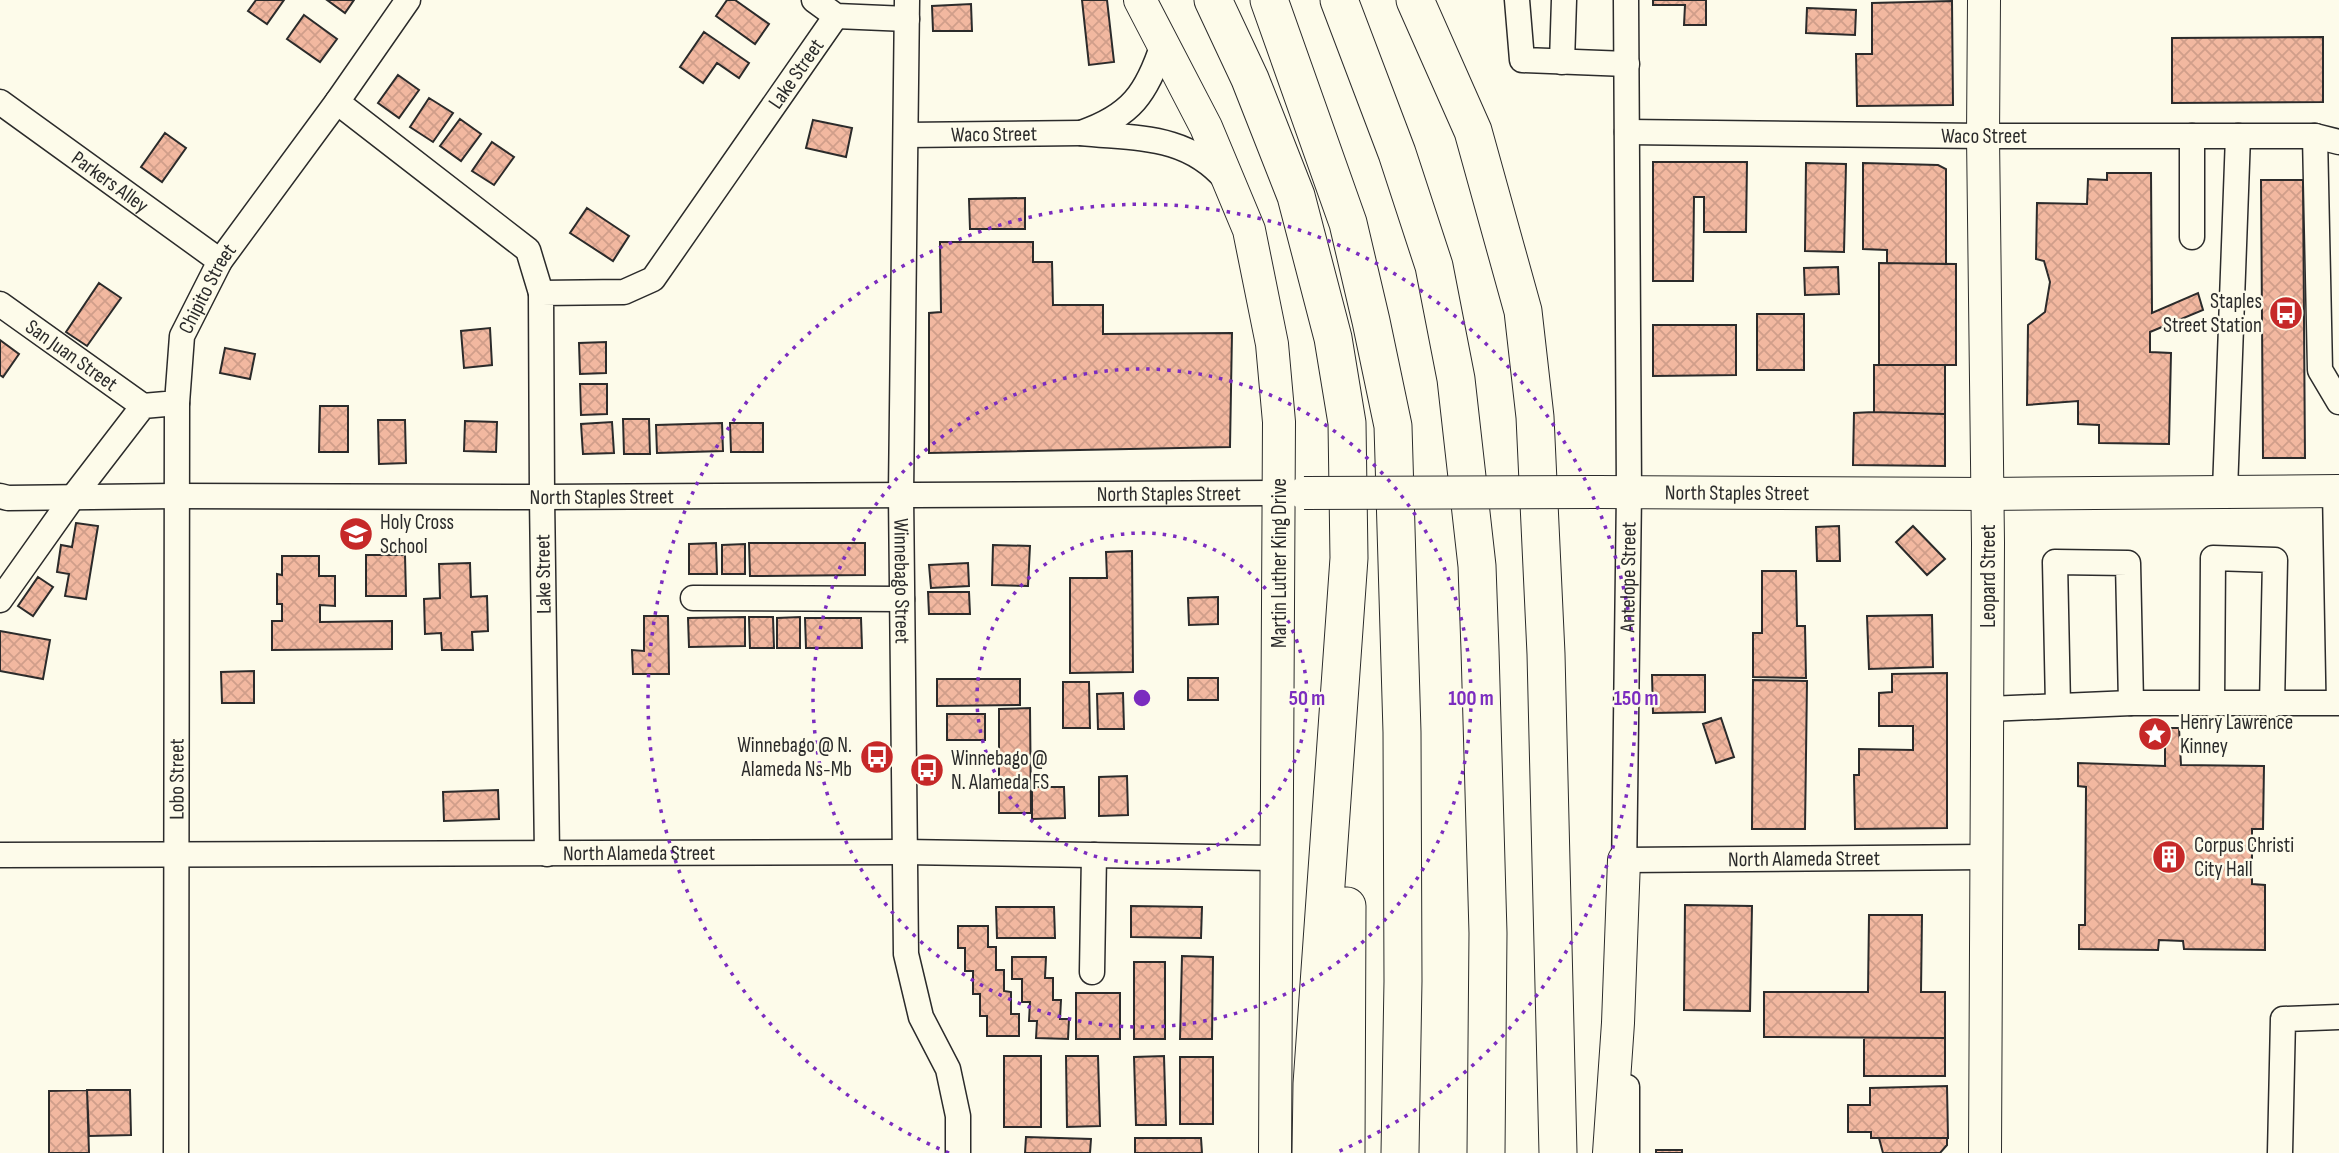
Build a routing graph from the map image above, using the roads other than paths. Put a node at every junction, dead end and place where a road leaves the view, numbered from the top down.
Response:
1 (408, 0) edge
2 (814, 0) edge
3 (1140, 0) edge
4 (1213, 0) edge
5 (1269, 0) edge
6 (1339, 0) edge
7 (1415, 0) edge
8 (1517, 0) edge
9 (1564, 0) edge
10 (1626, 0) edge
11 (1984, 0) edge
12 (907, 9) edge
13 (836, 16) junction
14 (1163, 44) junction
15 (1562, 62) junction
16 (1627, 64) junction
17 (0, 102) edge
18 (337, 102) junction
19 (1627, 132) junction
20 (1081, 133) junction
21 (906, 135) junction
22 (1983, 136) junction
23 (2192, 136) junction
24 (2238, 136) junction
25 (2327, 139) edge
26 (1230, 184) junction
27 (2192, 237) dead end
28 (220, 261) junction
29 (541, 293) junction
30 (0, 304) edge
31 (2339, 402) edge
32 (177, 403) junction
33 (143, 406) junction
34 (2225, 491) junction
35 (2337, 491) edge
36 (1629, 492) junction
37 (1292, 493) junction
38 (901, 494) junction
39 (1987, 494) junction
40 (0, 496) edge
41 (175, 496) junction
42 (73, 497) junction
43 (541, 497) junction
44 (1349, 558) junction
45 (2338, 562) edge
46 (693, 598) dead end
47 (902, 599) junction
48 (0, 600) edge
49 (2338, 630) edge
50 (2339, 687) edge
51 (2339, 703) edge
52 (2131, 704) junction
53 (2212, 704) junction
54 (2272, 705) junction
55 (2058, 706) junction
56 (1988, 709) junction
57 (2339, 713) edge
58 (905, 852) junction
59 (176, 854) junction
60 (547, 854) junction
61 (0, 855) edge
62 (1094, 855) junction
63 (1986, 857) junction
64 (1277, 858) junction
65 (1624, 860) junction
66 (1093, 972) dead end
67 (2339, 1017) edge
68 (1487, 1030) junction
69 (176, 1153) edge
70 (958, 1153) edge
71 (1275, 1153) edge
72 (1311, 1153) edge
73 (1346, 1153) edge
74 (1400, 1153) edge
75 (1486, 1153) edge
76 (1501, 1153) edge
77 (1558, 1153) edge
78 (1609, 1153) edge
79 (1627, 1153) edge
80 (1985, 1153) edge
81 (2280, 1153) edge

1 - 18 street, Chipito Street
2 - 13 street
3 - 14 main road, Martin Luther King Drive
4 - 44 highway
5 - 74 highway
6 - 68 highway
7 - 77 highway
8 - 15 street
9 - 15 street
10 - 16 street, Antelope Street
11 - 22 main road, Leopard Street
12 - 13 street
12 - 21 street, Winnebago Street
13 - 29 street, Lake Street
14 - 20 street, Waco Street
14 - 26 main road, Martin Luther King Drive
15 - 16 street
16 - 19 street, Antelope Street
17 - 28 street, Parkers Alley
18 - 28 street, Chipito Street
18 - 29 street, Lake Street
19 - 22 street, Waco Street
19 - 36 street, Antelope Street
20 - 21 street, Waco Street
20 - 26 street, Waco Street
21 - 38 street, Winnebago Street
22 - 23 street, Waco Street
22 - 39 main road, Leopard Street
23 - 24 street, Waco Street
23 - 27 street
24 - 25 street, Waco Street
24 - 34 street
25 - 31 street
26 - 37 main road, Martin Luther King Drive
28 - 32 street, Chipito Street
29 - 43 street, Lake Street
30 - 33 street, San Juan Street
32 - 33 street
32 - 41 street, Lobo Street
33 - 42 street
34 - 35 main road, North Staples Street
34 - 39 main road, North Staples Street
35 - 45 street
36 - 37 main road, North Staples Street, bridge
36 - 39 main road, North Staples Street
36 - 65 street, Antelope Street
37 - 38 street, North Staples Street
37 - 64 main road, Martin Luther King Drive
38 - 43 street, North Staples Street
38 - 47 street, Winnebago Street
39 - 56 main road, Leopard Street
40 - 42 street, North Staples Street
41 - 42 street, North Staples Street
41 - 43 street, North Staples Street
41 - 59 street, Lobo Street
42 - 48 street
43 - 60 street, Lake Street
44 - 72 highway
44 - 73 highway
45 - 49 street
46 - 47 street
47 - 58 street, Winnebago Street
49 - 50 street
50 - 51 street
51 - 54 street
51 - 57 street
52 - 53 street
52 - 55 street
52 - 55 street
53 - 54 street
53 - 54 street
55 - 56 street
56 - 63 main road, Leopard Street
58 - 60 street, North Alameda Street
58 - 62 street, North Alameda Street
58 - 70 street, Winnebago Street
59 - 60 street, North Alameda Street
59 - 61 street, North Alameda Street
59 - 69 street, Lobo Street
62 - 64 street, North Alameda Street
62 - 66 street
63 - 65 street, North Alameda Street
63 - 80 main road, Leopard Street
64 - 71 main road, Martin Luther King Drive
65 - 78 main road
65 - 79 street, Antelope Street
67 - 81 street
68 - 75 highway
68 - 76 highway

